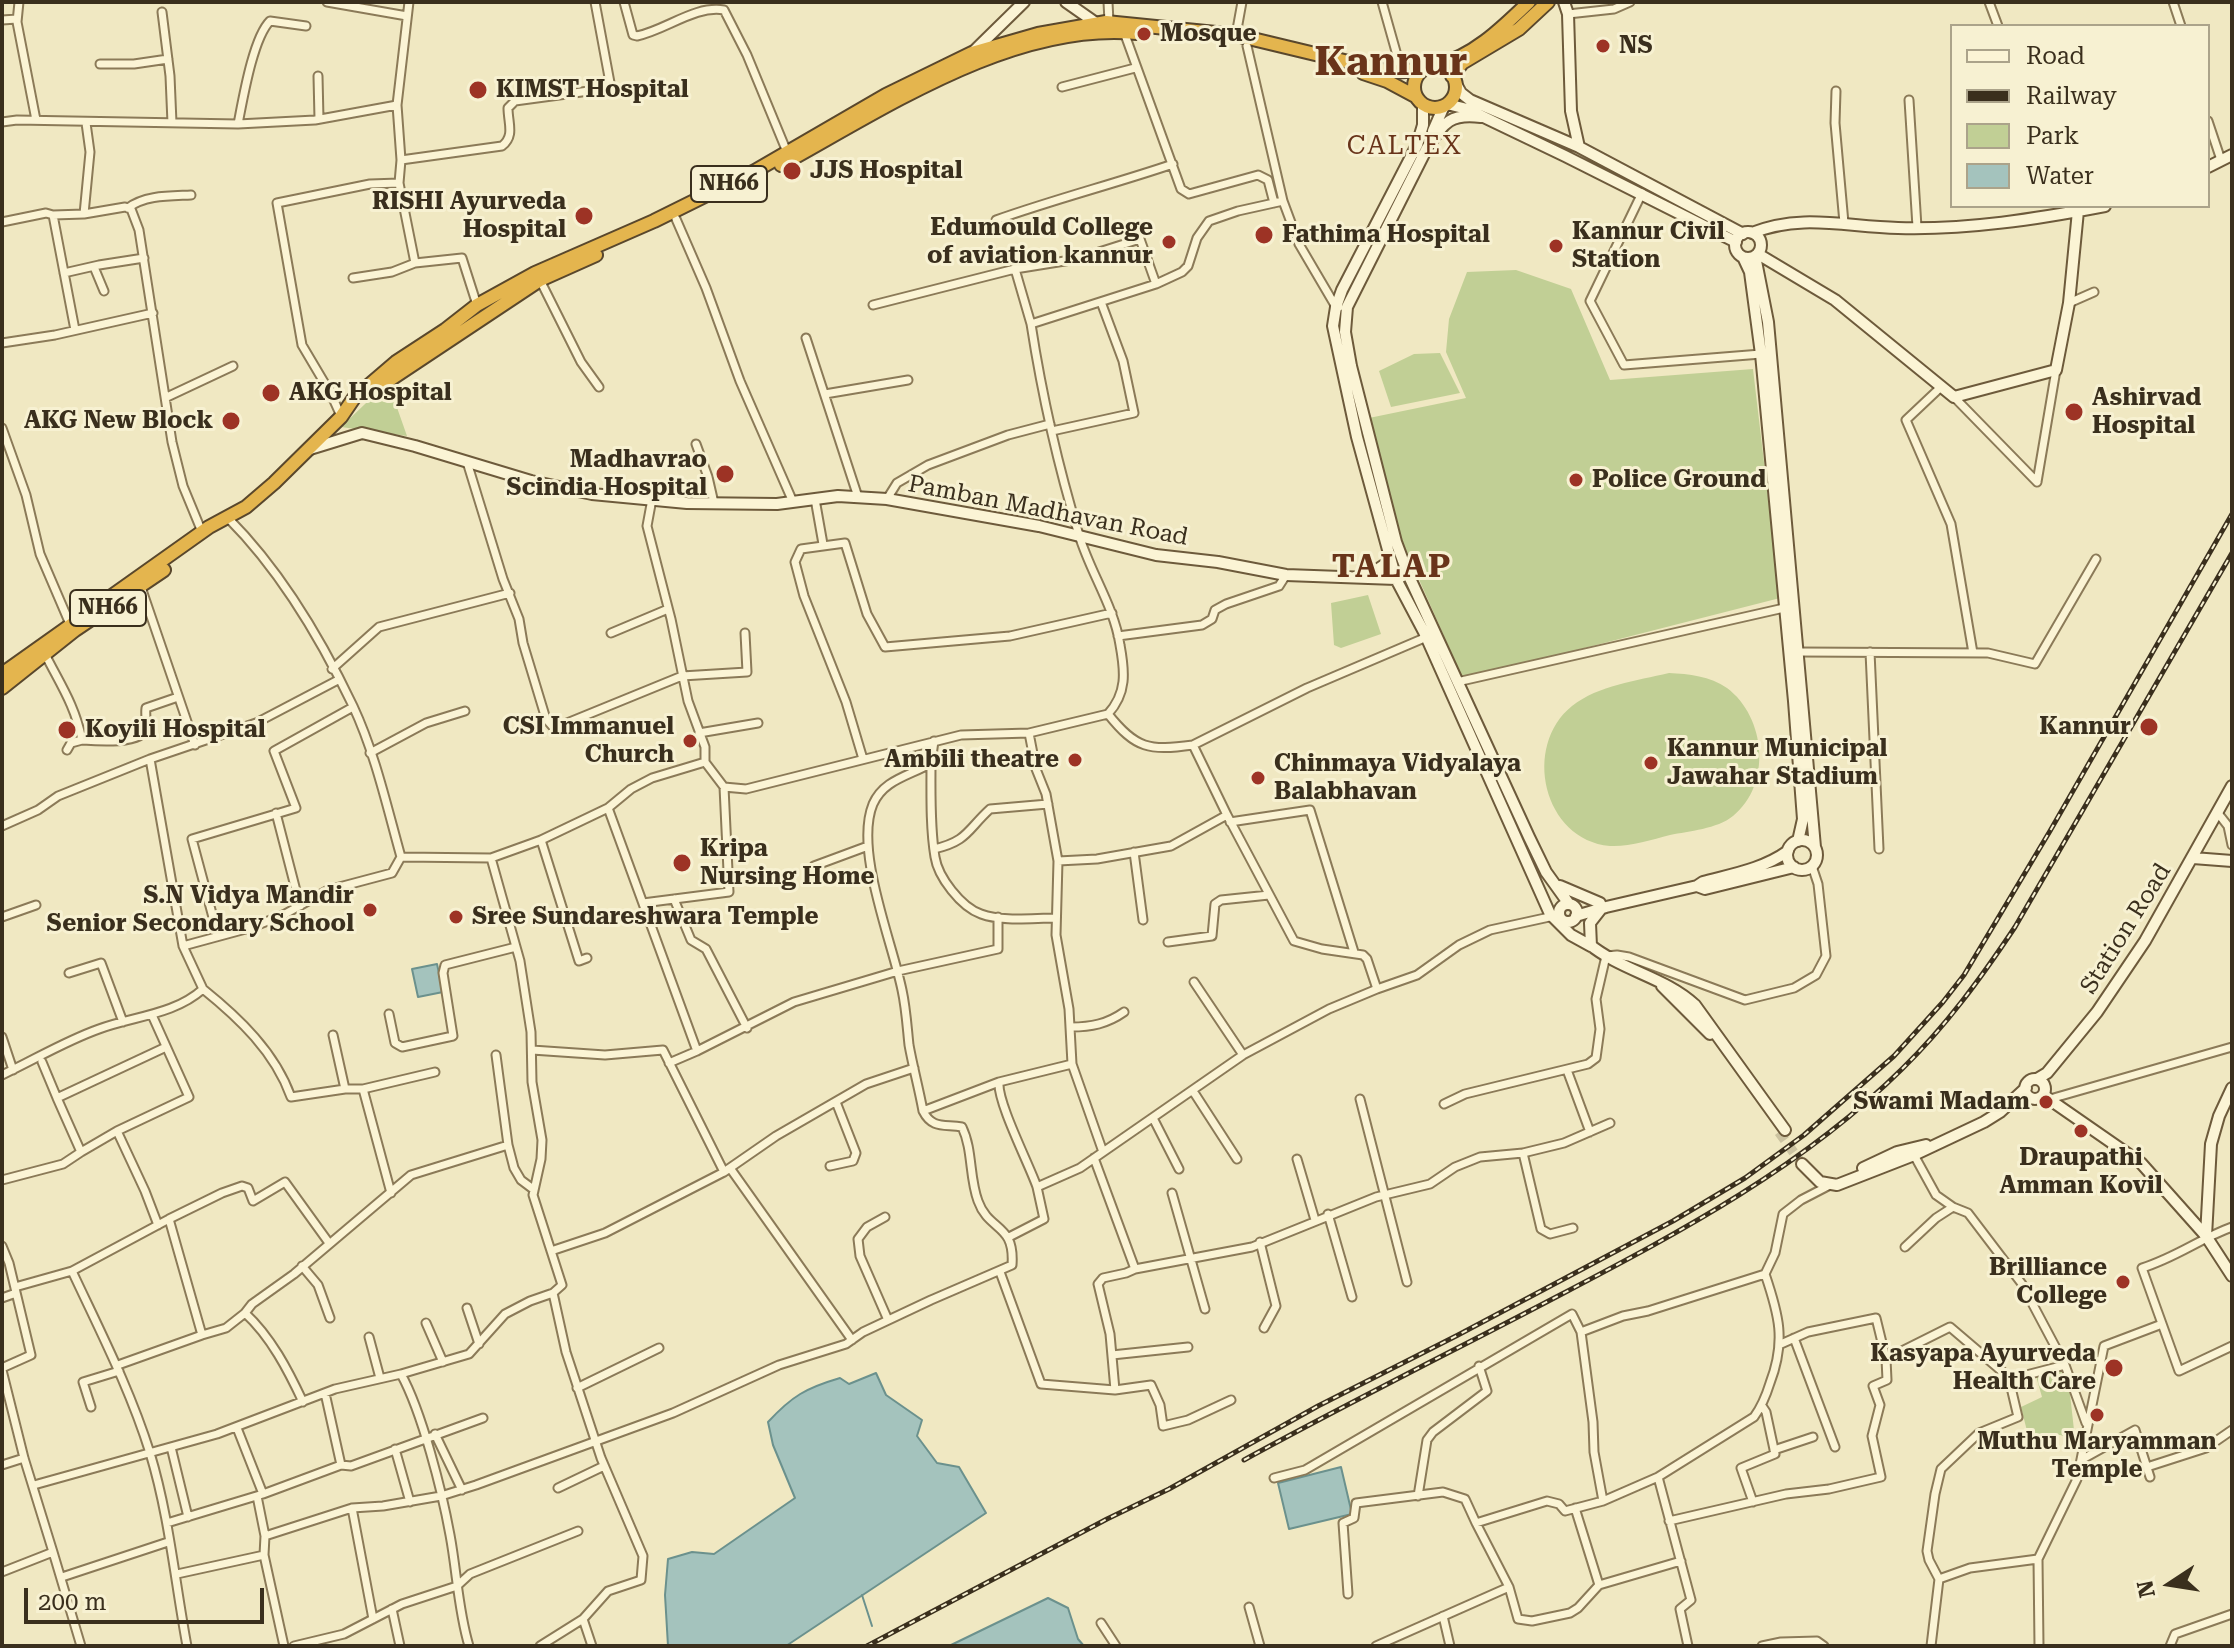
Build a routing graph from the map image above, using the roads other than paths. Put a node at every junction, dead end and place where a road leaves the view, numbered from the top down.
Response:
1 (19, 2) edge
2 (327, 2) edge
3 (409, 2) edge
4 (595, 2) edge
5 (624, 2) edge
6 (1024, 2) edge
7 (1066, 2) edge
8 (1108, 2) edge
9 (1242, 2) edge
10 (1382, 2) edge
11 (1529, 2) edge
12 (1548, 2) edge
13 (1564, 2) edge
14 (1630, 2) edge
15 (1989, 2) edge
16 (2173, 2) edge
17 (162, 12) dead end
18 (1568, 14) junction
19 (407, 16) junction
20 (17, 19) junction
21 (2, 20) edge
22 (1997, 24) edge
23 (2180, 24) edge
24 (306, 26) dead end
25 (1105, 26) junction
26 (1124, 32) junction
27 (1236, 35) junction
28 (1247, 46) junction
29 (972, 53) junction
30 (168, 59) junction
31 (100, 64) dead end
32 (1135, 68) junction
33 (1428, 68) junction
34 (1367, 72) junction
35 (1402, 73) junction
36 (318, 76) dead end
37 (1454, 79) junction
38 (1062, 87) dead end
39 (1402, 89) junction
40 (1836, 91) dead end
41 (1419, 100) junction
42 (1909, 100) dead end
43 (397, 105) junction
44 (1445, 105) junction
45 (1481, 117) junction
46 (319, 119) junction
47 (36, 120) junction
48 (2, 122) edge
49 (86, 123) junction
50 (172, 123) junction
51 (238, 124) junction
52 (2210, 124) edge
53 (1422, 146) junction
54 (1579, 147) junction
55 (787, 152) junction
56 (2228, 156) edge
57 (401, 160) junction
58 (1173, 164) junction
59 (2210, 166) edge
60 (399, 183) junction
61 (1642, 193) junction
62 (191, 195) dead end
63 (1279, 202) junction
64 (128, 208) junction
65 (2094, 208) edge
66 (2036, 211) edge
67 (2078, 211) junction
68 (84, 214) junction
69 (53, 215) junction
70 (676, 219) junction
71 (996, 220) dead end
72 (2, 222) edge
73 (1844, 223) junction
74 (1917, 227) junction
75 (1744, 236) junction
76 (1757, 255) junction
77 (1743, 257) junction
78 (144, 258) junction
79 (415, 263) junction
80 (94, 267) junction
81 (1015, 269) junction
82 (64, 273) junction
83 (353, 278) dead end
84 (540, 280) junction
85 (1156, 284) junction
86 (104, 291) dead end
87 (2094, 292) dead end
88 (1101, 302) junction
89 (2069, 303) junction
90 (477, 305) junction
91 (873, 305) dead end
92 (1341, 307) junction
93 (153, 313) junction
94 (1031, 324) junction
95 (75, 330) junction
96 (448, 334) junction
97 (806, 338) dead end
98 (2, 343) edge
99 (1761, 354) junction
100 (233, 366) dead end
101 (2056, 370) junction
102 (908, 380) dead end
103 (1942, 386) junction
104 (599, 387) dead end
105 (825, 394) junction
106 (167, 397) junction
107 (1954, 397) junction
108 (350, 407) junction
109 (2, 428) edge
110 (1051, 428) junction
111 (696, 444) dead end
112 (306, 450) junction
113 (467, 462) junction
114 (858, 497) junction
115 (652, 499) junction
116 (815, 499) junction
117 (887, 499) junction
118 (793, 502) junction
119 (714, 503) junction
120 (215, 526) junction
121 (1080, 537) junction
122 (823, 544) junction
123 (2096, 559) dead end
124 (1390, 561) junction
125 (1408, 574) junction
126 (1286, 575) junction
127 (1363, 579) junction
128 (1396, 579) junction
129 (141, 587) junction
130 (510, 593) junction
131 (1784, 608) junction
132 (668, 609) junction
133 (1112, 613) junction
134 (70, 624) junction
135 (611, 633) dead end
136 (745, 633) dead end
137 (1430, 635) junction
138 (1118, 636) junction
139 (1794, 652) junction
140 (1870, 652) junction
141 (1973, 653) junction
142 (45, 654) junction
143 (332, 669) junction
144 (2, 674) edge
145 (682, 676) junction
146 (338, 680) junction
147 (1457, 682) junction
148 (2, 688) edge
149 (178, 697) junction
150 (353, 707) junction
151 (465, 711) dead end
152 (1108, 714) junction
153 (758, 723) dead end
154 (699, 733) junction
155 (1029, 733) junction
156 (82, 740) junction
157 (934, 741) junction
158 (195, 745) junction
159 (1193, 745) junction
160 (67, 750) dead end
161 (370, 753) junction
162 (150, 759) junction
163 (863, 759) junction
164 (705, 762) junction
165 (931, 763) junction
166 (2232, 786) edge
167 (724, 787) junction
168 (1048, 804) junction
169 (608, 808) junction
170 (2217, 812) junction
171 (276, 813) junction
172 (1228, 818) junction
173 (2, 826) edge
174 (541, 840) junction
175 (1798, 841) junction
176 (868, 846) junction
177 (1815, 847) junction
178 (2232, 847) edge
179 (934, 849) junction
180 (1879, 849) dead end
181 (1788, 851) junction
182 (1134, 852) junction
183 (401, 857) junction
184 (491, 858) junction
185 (2193, 858) junction
186 (1058, 861) junction
187 (2232, 861) edge
188 (814, 866) dead end
189 (1812, 866) junction
190 (1794, 867) junction
191 (1555, 883) junction
192 (1697, 886) junction
193 (1269, 895) junction
194 (674, 899) junction
195 (643, 903) junction
196 (1571, 904) junction
197 (36, 905) dead end
198 (1601, 905) junction
199 (300, 906) junction
200 (2, 917) edge
201 (998, 917) junction
202 (1564, 917) junction
203 (1056, 918) junction
204 (1143, 920) dead end
205 (218, 936) junction
206 (1168, 942) dead end
207 (183, 946) junction
208 (1591, 946) junction
209 (516, 947) junction
210 (1354, 952) junction
211 (1606, 956) junction
212 (587, 958) dead end
213 (898, 971) junction
214 (69, 973) dead end
215 (1194, 982) dead end
216 (203, 989) junction
217 (1377, 989) junction
218 (1124, 1012) dead end
219 (389, 1014) dead end
220 (152, 1015) junction
221 (123, 1022) junction
222 (1071, 1027) junction
223 (747, 1028) junction
224 (333, 1035) dead end
225 (2, 1037) edge
226 (166, 1047) junction
227 (2232, 1047) edge
228 (532, 1050) junction
229 (697, 1051) junction
230 (496, 1055) dead end
231 (1243, 1055) junction
232 (42, 1062) dead end
233 (669, 1063) junction
234 (1072, 1064) junction
235 (914, 1068) junction
236 (13, 1070) junction
237 (1567, 1070) junction
238 (435, 1072) dead end
239 (2, 1075) edge
240 (999, 1082) junction
241 (2040, 1088) junction
242 (2232, 1088) edge
243 (345, 1089) junction
244 (363, 1089) junction
245 (1193, 1091) junction
246 (57, 1098) junction
247 (1360, 1099) dead end
248 (836, 1102) junction
249 (1444, 1104) dead end
250 (923, 1111) junction
251 (1153, 1118) junction
252 (1610, 1123) dead end
253 (117, 1131) junction
254 (1782, 1131) tunnel mouth
255 (1590, 1132) junction
256 (508, 1145) junction
257 (1932, 1145) junction
258 (81, 1152) junction
259 (1103, 1152) junction
260 (1523, 1153) junction
261 (1914, 1155) junction
262 (1094, 1158) junction
263 (1237, 1159) dead end
264 (1297, 1159) dead end
265 (1804, 1163) tunnel mouth
266 (830, 1166) dead end
267 (1179, 1169) dead end
268 (727, 1170) junction
269 (2, 1180) edge
270 (1829, 1183) junction
271 (1037, 1187) junction
272 (533, 1189) junction
273 (391, 1193) junction
274 (1172, 1193) dead end
275 (1386, 1194) junction
276 (1953, 1207) junction
277 (1328, 1214) junction
278 (885, 1217) dead end
279 (169, 1219) junction
280 (1315, 1220) junction
281 (158, 1225) junction
282 (2232, 1227) edge
283 (1573, 1228) dead end
284 (2206, 1236) junction
285 (1009, 1237) junction
286 (1260, 1242) junction
287 (329, 1243) junction
288 (2, 1246) edge
289 (1905, 1247) dead end
290 (551, 1251) junction
291 (1192, 1258) junction
292 (302, 1266) junction
293 (1135, 1269) junction
294 (72, 1271) junction
295 (1000, 1272) junction
296 (1765, 1274) junction
297 (2232, 1276) edge
298 (1407, 1282) dead end
299 (16, 1290) junction
300 (553, 1293) junction
301 (1352, 1297) dead end
302 (2, 1298) edge
303 (467, 1308) dead end
304 (1205, 1309) dead end
305 (245, 1313) junction
306 (330, 1318) dead end
307 (888, 1320) junction
308 (426, 1323) dead end
309 (2162, 1324) junction
310 (1264, 1328) dead end
311 (1581, 1332) junction
312 (202, 1335) junction
313 (369, 1337) dead end
314 (1794, 1338) junction
315 (852, 1340) junction
316 (479, 1344) junction
317 (1781, 1344) junction
318 (2232, 1346) edge
319 (1188, 1347) dead end
320 (659, 1348) dead end
321 (1112, 1355) junction
322 (1886, 1359) junction
323 (443, 1362) junction
324 (2065, 1365) junction
325 (1479, 1366) junction
326 (118, 1368) junction
327 (2, 1369) edge
328 (401, 1374) junction
329 (380, 1378) junction
330 (2009, 1379) junction
331 (577, 1388) junction
332 (1115, 1390) junction
333 (325, 1393) junction
334 (1231, 1400) dead end
335 (303, 1402) junction
336 (1762, 1406) junction
337 (91, 1407) dead end
338 (483, 1418) dead end
339 (2086, 1424) junction
340 (237, 1428) junction
341 (2232, 1430) edge
342 (435, 1434) junction
343 (1813, 1437) dead end
344 (425, 1438) junction
345 (595, 1440) junction
346 (171, 1447) junction
347 (1835, 1447) dead end
348 (395, 1449) junction
349 (1774, 1450) junction
350 (150, 1453) junction
351 (24, 1458) junction
352 (2081, 1460) junction
353 (2, 1465) edge
354 (341, 1465) junction
355 (604, 1466) junction
356 (2147, 1467) junction
357 (1658, 1477) junction
358 (2150, 1477) dead end
359 (1274, 1478) dead end
360 (34, 1485) junction
361 (558, 1488) dead end
362 (462, 1490) junction
363 (260, 1495) junction
364 (441, 1496) junction
365 (1418, 1496) junction
366 (1603, 1501) junction
367 (410, 1502) junction
368 (1753, 1502) junction
369 (352, 1508) junction
370 (1575, 1508) junction
371 (188, 1517) junction
372 (1669, 1521) junction
373 (167, 1523) junction
374 (1476, 1523) junction
375 (578, 1531) dead end
376 (265, 1536) junction
377 (168, 1542) junction
378 (53, 1552) junction
379 (264, 1555) junction
380 (2038, 1559) junction
381 (1681, 1561) junction
382 (2, 1572) edge
383 (177, 1574) junction
384 (62, 1577) junction
385 (1939, 1579) junction
386 (1599, 1585) junction
387 (457, 1586) junction
388 (1509, 1587) junction
389 (1348, 1594) dead end
390 (1249, 1607) dead end
391 (392, 1609) junction
392 (2232, 1614) edge
393 (1443, 1616) junction
394 (373, 1619) junction
395 (583, 1619) junction
396 (1101, 1623) dead end
397 (324, 1642) edge
398 (2173, 1644) edge
399 (81, 1646) edge
400 (186, 1646) edge
401 (285, 1646) edge
402 (294, 1646) edge
403 (400, 1646) edge
404 (469, 1646) edge
405 (540, 1646) edge
406 (592, 1646) edge
407 (1116, 1646) edge
408 (1260, 1646) edge
409 (1376, 1646) edge
410 (1450, 1646) edge
411 (1688, 1646) edge
412 (1762, 1646) edge
413 (1824, 1646) edge
414 (1931, 1646) edge
415 (2039, 1646) edge

1 - 20 street
2 - 19 street
3 - 19 street
4 - 57 street
5 - 55 street
6 - 29 main road
7 - 25 main road
8 - 25 street
9 - 27 street
10 - 35 street
11 - 33 highway
12 - 37 highway
13 - 18 main road
14 - 18 street
15 - 22 street
16 - 23 street
17 - 30 street
18 - 54 main road
19 - 43 street
20 - 21 street
20 - 47 street
24 - 51 street
25 - 26 highway, NH66
25 - 27 highway, NH66
25 - 29 highway, NH66
25 - 70 highway, NH66
26 - 28 highway, NH66
26 - 32 street
27 - 34 highway, NH66
28 - 34 highway, NH66
28 - 63 street
29 - 55 highway, NH66
30 - 31 street
30 - 50 street
32 - 38 street
32 - 58 street
33 - 35 highway
33 - 37 highway
33 - 41 highway
34 - 35 highway
34 - 39 highway, NH66
36 - 46 street
37 - 44 highway
37 - 54 main road
39 - 41 highway, NH66
39 - 53 main road
40 - 73 street
41 - 44 highway, NH66
41 - 53 main road
42 - 74 street
43 - 46 street
43 - 57 street
44 - 45 main road
44 - 53 main road
45 - 53 main road
45 - 61 main road
46 - 51 street
47 - 48 street
47 - 49 street
49 - 50 street
49 - 68 street
50 - 51 street
52 - 56 street
53 - 92 main road
54 - 75 main road
55 - 90 highway, NH66
56 - 59 main road
57 - 60 street
58 - 63 street
58 - 71 street
60 - 79 street
60 - 108 street
61 - 75 main road
61 - 99 street
62 - 64 street
63 - 85 street
63 - 92 street
64 - 68 street
64 - 78 street
65 - 67 main road
66 - 67 main road
66 - 74 main road
67 - 89 main road
68 - 69 street
69 - 72 street
69 - 82 street
70 - 84 highway, NH66
70 - 118 street
73 - 74 main road
73 - 75 main road
75 - 76 main road
75 - 77 main road
76 - 77 main road
76 - 103 main road
76 - 139 main road
77 - 99 main road
78 - 80 street
78 - 93 street
79 - 83 street
79 - 90 street
80 - 82 street
80 - 86 street
81 - 85 street
81 - 91 street
81 - 94 street
82 - 95 street
84 - 96 highway, NH66
84 - 104 street
85 - 88 street
87 - 89 street
88 - 94 street
88 - 110 street
89 - 101 main road
90 - 96 highway, NH66
92 - 124 main road
92 - 125 main road
93 - 95 street
93 - 106 street
94 - 110 street
95 - 98 street
96 - 108 highway, NH66
97 - 105 street
99 - 131 main road
100 - 106 street
101 - 107 main road
101 - 107 street
102 - 105 street
103 - 107 main road
103 - 141 street
105 - 114 street
106 - 120 street
108 - 112 highway, NH66
109 - 134 street
110 - 117 street
110 - 121 street
111 - 119 street
112 - 113 main road, Pamban Madhavan Road
112 - 120 highway, NH66
113 - 115 main road, Pamban Madhavan Road
113 - 130 street
114 - 116 main road, Pamban Madhavan Road
114 - 117 main road, Pamban Madhavan Road
115 - 119 main road, Pamban Madhavan Road
115 - 132 street
116 - 118 main road, Pamban Madhavan Road
116 - 122 street
117 - 121 main road, Pamban Madhavan Road
118 - 119 main road, Pamban Madhavan Road
120 - 129 highway, NH66
120 - 134 highway, NH66
120 - 143 street
121 - 126 main road, Pamban Madhavan Road
121 - 133 street
122 - 133 street
122 - 163 street
123 - 141 street
124 - 127 main road
124 - 128 main road
125 - 128 main road, Pamban Madhavan Road
125 - 137 main road
126 - 127 main road, Pamban Madhavan Road
126 - 138 street
127 - 128 main road, Pamban Madhavan Road
128 - 137 main road
129 - 142 highway, NH66
129 - 149 street
130 - 143 street
130 - 145 street
131 - 139 main road
131 - 147 street
132 - 135 street
132 - 145 street
133 - 138 street
134 - 144 highway, NH66
136 - 145 street
137 - 147 main road
137 - 159 street
137 - 202 main road
138 - 152 street
139 - 140 street
139 - 175 main road
139 - 177 main road
140 - 141 street
140 - 180 street
142 - 148 highway, NH66
142 - 156 street
143 - 146 street
145 - 154 street
146 - 150 street
146 - 158 street
147 - 191 main road
149 - 156 street
149 - 158 street
150 - 161 street
150 - 171 street
151 - 161 street
152 - 155 street
152 - 159 street
153 - 154 street
154 - 164 street
155 - 157 street
155 - 168 street
156 - 160 street
157 - 163 street
157 - 165 street
158 - 162 street
159 - 172 street
161 - 183 street
162 - 173 street
162 - 207 street
163 - 167 street
164 - 167 street
164 - 169 street
165 - 176 street
165 - 179 street
166 - 170 main road, Station Road
167 - 194 street
168 - 179 street
168 - 186 street
169 - 174 street
169 - 195 street
170 - 178 street
170 - 185 main road, Station Road
171 - 199 street
171 - 205 street
172 - 182 street
172 - 193 street
172 - 210 street
174 - 184 street
174 - 212 street
175 - 177 main road
175 - 181 main road
176 - 188 street
176 - 213 street
177 - 189 main road
178 - 187 street
179 - 201 street
181 - 190 main road
181 - 192 main road
182 - 186 street
182 - 204 street
183 - 184 street
183 - 199 street
184 - 209 street
185 - 187 main road
185 - 241 main road, Station Road
186 - 203 street
189 - 190 main road
189 - 211 street
190 - 192 main road
191 - 196 main road
191 - 198 main road
192 - 198 main road
193 - 206 street
193 - 210 street
194 - 195 street
194 - 223 street
195 - 229 street
196 - 198 main road
196 - 202 main road
197 - 200 street
198 - 202 main road
198 - 208 main road
199 - 205 street
201 - 203 street
201 - 213 street
202 - 208 main road
202 - 208 main road
202 - 217 street
203 - 222 street
205 - 207 street
207 - 216 street
208 - 211 main road
209 - 219 street
209 - 228 street
210 - 217 street
211 - 237 street
211 - 254 main road
213 - 223 street
213 - 235 street
214 - 221 street
215 - 231 street
216 - 220 street
216 - 243 street
217 - 231 street
218 - 222 street
220 - 221 street
220 - 226 street
221 - 236 street
222 - 234 street
223 - 229 street
224 - 243 street
225 - 236 street
226 - 246 street
226 - 253 street
227 - 241 street
228 - 233 street
228 - 272 street
229 - 233 street
230 - 256 street
231 - 245 street
232 - 246 street
233 - 268 street
234 - 240 street
234 - 259 street
235 - 248 street
235 - 250 street
236 - 239 street
237 - 249 street
237 - 255 street
238 - 244 street
240 - 250 street
240 - 271 street
241 - 257 main road, Station Road
241 - 284 main road
242 - 284 main road
243 - 244 street
244 - 273 street
245 - 251 street
245 - 263 street
246 - 258 street
247 - 275 street
248 - 266 street
248 - 268 street
250 - 285 street
251 - 259 street
251 - 267 street
252 - 255 street
253 - 258 street
253 - 281 street
255 - 260 street
256 - 272 street
256 - 273 street
257 - 261 main road, Station Road
257 - 270 main road
258 - 269 street
259 - 262 street
260 - 275 street
260 - 283 street
261 - 270 main road, Station Road
261 - 276 street
262 - 271 street
262 - 293 street
264 - 280 street
265 - 270 main road
268 - 290 street
268 - 315 street
270 - 296 street
271 - 285 street
272 - 290 street
273 - 287 street
274 - 291 street
275 - 277 street
275 - 298 street
276 - 289 street
276 - 324 street
277 - 280 street
277 - 301 street
278 - 307 street
279 - 281 street
279 - 287 street
279 - 312 street
280 - 286 street
281 - 294 street
282 - 284 street
284 - 297 main road
284 - 309 street
285 - 295 street
286 - 291 street
286 - 310 street
287 - 292 street
288 - 299 street
290 - 300 street
291 - 293 street
291 - 304 street
292 - 305 street
292 - 306 street
293 - 321 street
294 - 299 street
294 - 326 street
295 - 307 street
295 - 332 street
296 - 311 street
296 - 317 street
299 - 302 street
299 - 327 street
300 - 316 street
300 - 331 street
303 - 316 street
305 - 312 street
305 - 335 street
307 - 315 street
308 - 323 street
309 - 318 street
309 - 339 street
311 - 325 street
311 - 366 street
312 - 326 street
313 - 329 street
314 - 317 street
314 - 322 street
314 - 347 street
315 - 345 street
316 - 323 street
317 - 336 street
319 - 321 street
320 - 331 street
321 - 332 street
322 - 330 street
322 - 368 street
323 - 328 street
324 - 330 street
324 - 339 street
325 - 359 street
325 - 365 street
326 - 337 street
326 - 350 street
327 - 351 street
328 - 329 street
328 - 344 street
329 - 333 street
330 - 385 street
331 - 345 street
332 - 334 street
333 - 335 street
333 - 354 street
335 - 340 street
336 - 349 street
336 - 357 street
338 - 342 street
339 - 352 street
340 - 346 street
340 - 363 street
341 - 356 street
342 - 344 street
342 - 362 street
343 - 349 street
344 - 348 street
344 - 364 street
345 - 355 street
345 - 362 street
346 - 350 street
346 - 371 street
348 - 354 street
348 - 367 street
349 - 368 street
350 - 360 street
350 - 373 street
351 - 353 street
351 - 360 street
352 - 356 street
352 - 380 street
354 - 363 street
355 - 361 street
355 - 395 street
356 - 358 street
357 - 366 street
357 - 372 street
360 - 378 street
362 - 364 street
363 - 371 street
363 - 376 street
364 - 367 street
364 - 387 street
365 - 374 street
365 - 389 street
366 - 370 street
367 - 369 street
368 - 372 street
369 - 376 street
369 - 394 street
370 - 374 street
370 - 386 street
371 - 373 street
372 - 381 street
373 - 377 street
374 - 388 street
375 - 387 street
376 - 379 street
377 - 383 street
377 - 384 street
378 - 382 street
378 - 384 street
379 - 383 street
379 - 401 street
380 - 385 street
380 - 415 street
381 - 386 street
381 - 411 street
383 - 400 street
384 - 399 street
385 - 414 street
386 - 388 street
387 - 391 street
387 - 404 street
388 - 393 street
390 - 408 street
391 - 394 street
391 - 403 street
392 - 398 street
393 - 409 street
393 - 410 street
394 - 397 street
395 - 405 street
395 - 406 street
396 - 407 street
397 - 402 street
412 - 413 street

